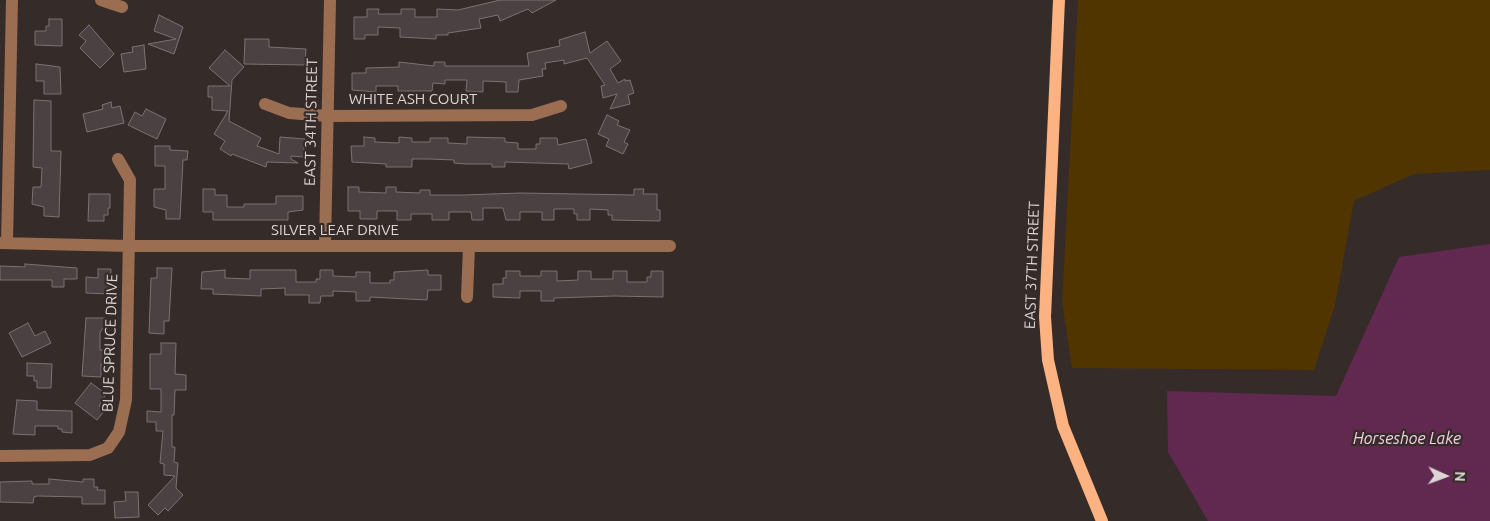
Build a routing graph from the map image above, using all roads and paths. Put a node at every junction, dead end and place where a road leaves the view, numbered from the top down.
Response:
1 (12, 0) edge
2 (101, 0) edge
3 (330, 0) edge
4 (1059, 0) edge
5 (122, 8) dead end
6 (265, 104) dead end
7 (561, 106) dead end
8 (327, 116) junction
9 (118, 159) dead end
10 (4, 243) edge
11 (325, 245) junction
12 (129, 246) junction
13 (670, 246) dead end
14 (469, 248) junction
15 (467, 297) dead end
16 (0, 456) edge
17 (1102, 521) edge

1 - 10 street
2 - 5 street
3 - 8 street, EAST 34TH STREET
4 - 17 main road, EAST 37TH STREET
6 - 8 street, WHITE ASH COURT
7 - 8 street, WHITE ASH COURT
8 - 11 street, EAST 34TH STREET
9 - 12 street, BLUE SPRUCE DRIVE
10 - 12 street, SILVER LEAF DRIVE
11 - 12 street, SILVER LEAF DRIVE
11 - 14 street, SILVER LEAF DRIVE
12 - 16 street, BLUE SPRUCE DRIVE
13 - 14 street, SILVER LEAF DRIVE
14 - 15 street

